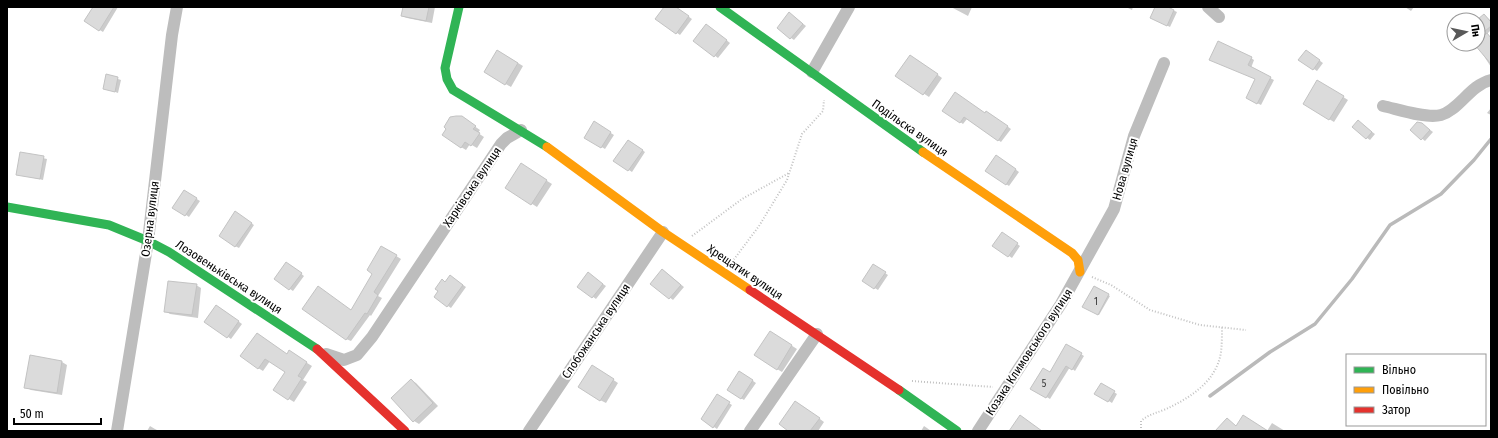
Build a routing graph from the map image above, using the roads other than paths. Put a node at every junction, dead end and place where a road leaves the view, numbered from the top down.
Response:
1 (177, 7) edge
2 (459, 7) edge
3 (720, 7) edge
4 (849, 7) edge
5 (1208, 7) edge
6 (1219, 17) dead end
7 (1164, 63) dead end
8 (812, 72) junction
9 (1491, 80) edge
10 (1383, 106) dead end
11 (521, 130) junction
12 (7, 207) edge
13 (663, 232) junction
14 (148, 241) junction
15 (1080, 272) junction
16 (817, 334) junction
17 (322, 352) junction
18 (117, 431) edge
19 (405, 431) edge
20 (529, 431) edge
21 (750, 431) edge
22 (957, 431) edge
23 (978, 431) edge

1 - 14 street, Озерна вулиця
2 - 11 street
3 - 8 street, Подільска вулиця
4 - 8 street
5 - 6 street
7 - 15 street, Нова вулиця
8 - 15 street, Подільска вулиця
9 - 10 street
11 - 13 street, Хрещатик вулиця
11 - 17 street, Харківська вулиця
12 - 14 street, Лозовеньківська вулиця
13 - 16 street, Хрещатик вулиця
13 - 20 street, Слобожанська вулиця
14 - 17 street, Лозовеньківська вулиця
14 - 18 street, Озерна вулиця
15 - 23 street, Козака Климовського вулиця
16 - 21 street
16 - 22 street, Хрещатик вулиця
17 - 19 street, Лозовеньківська вулиця

